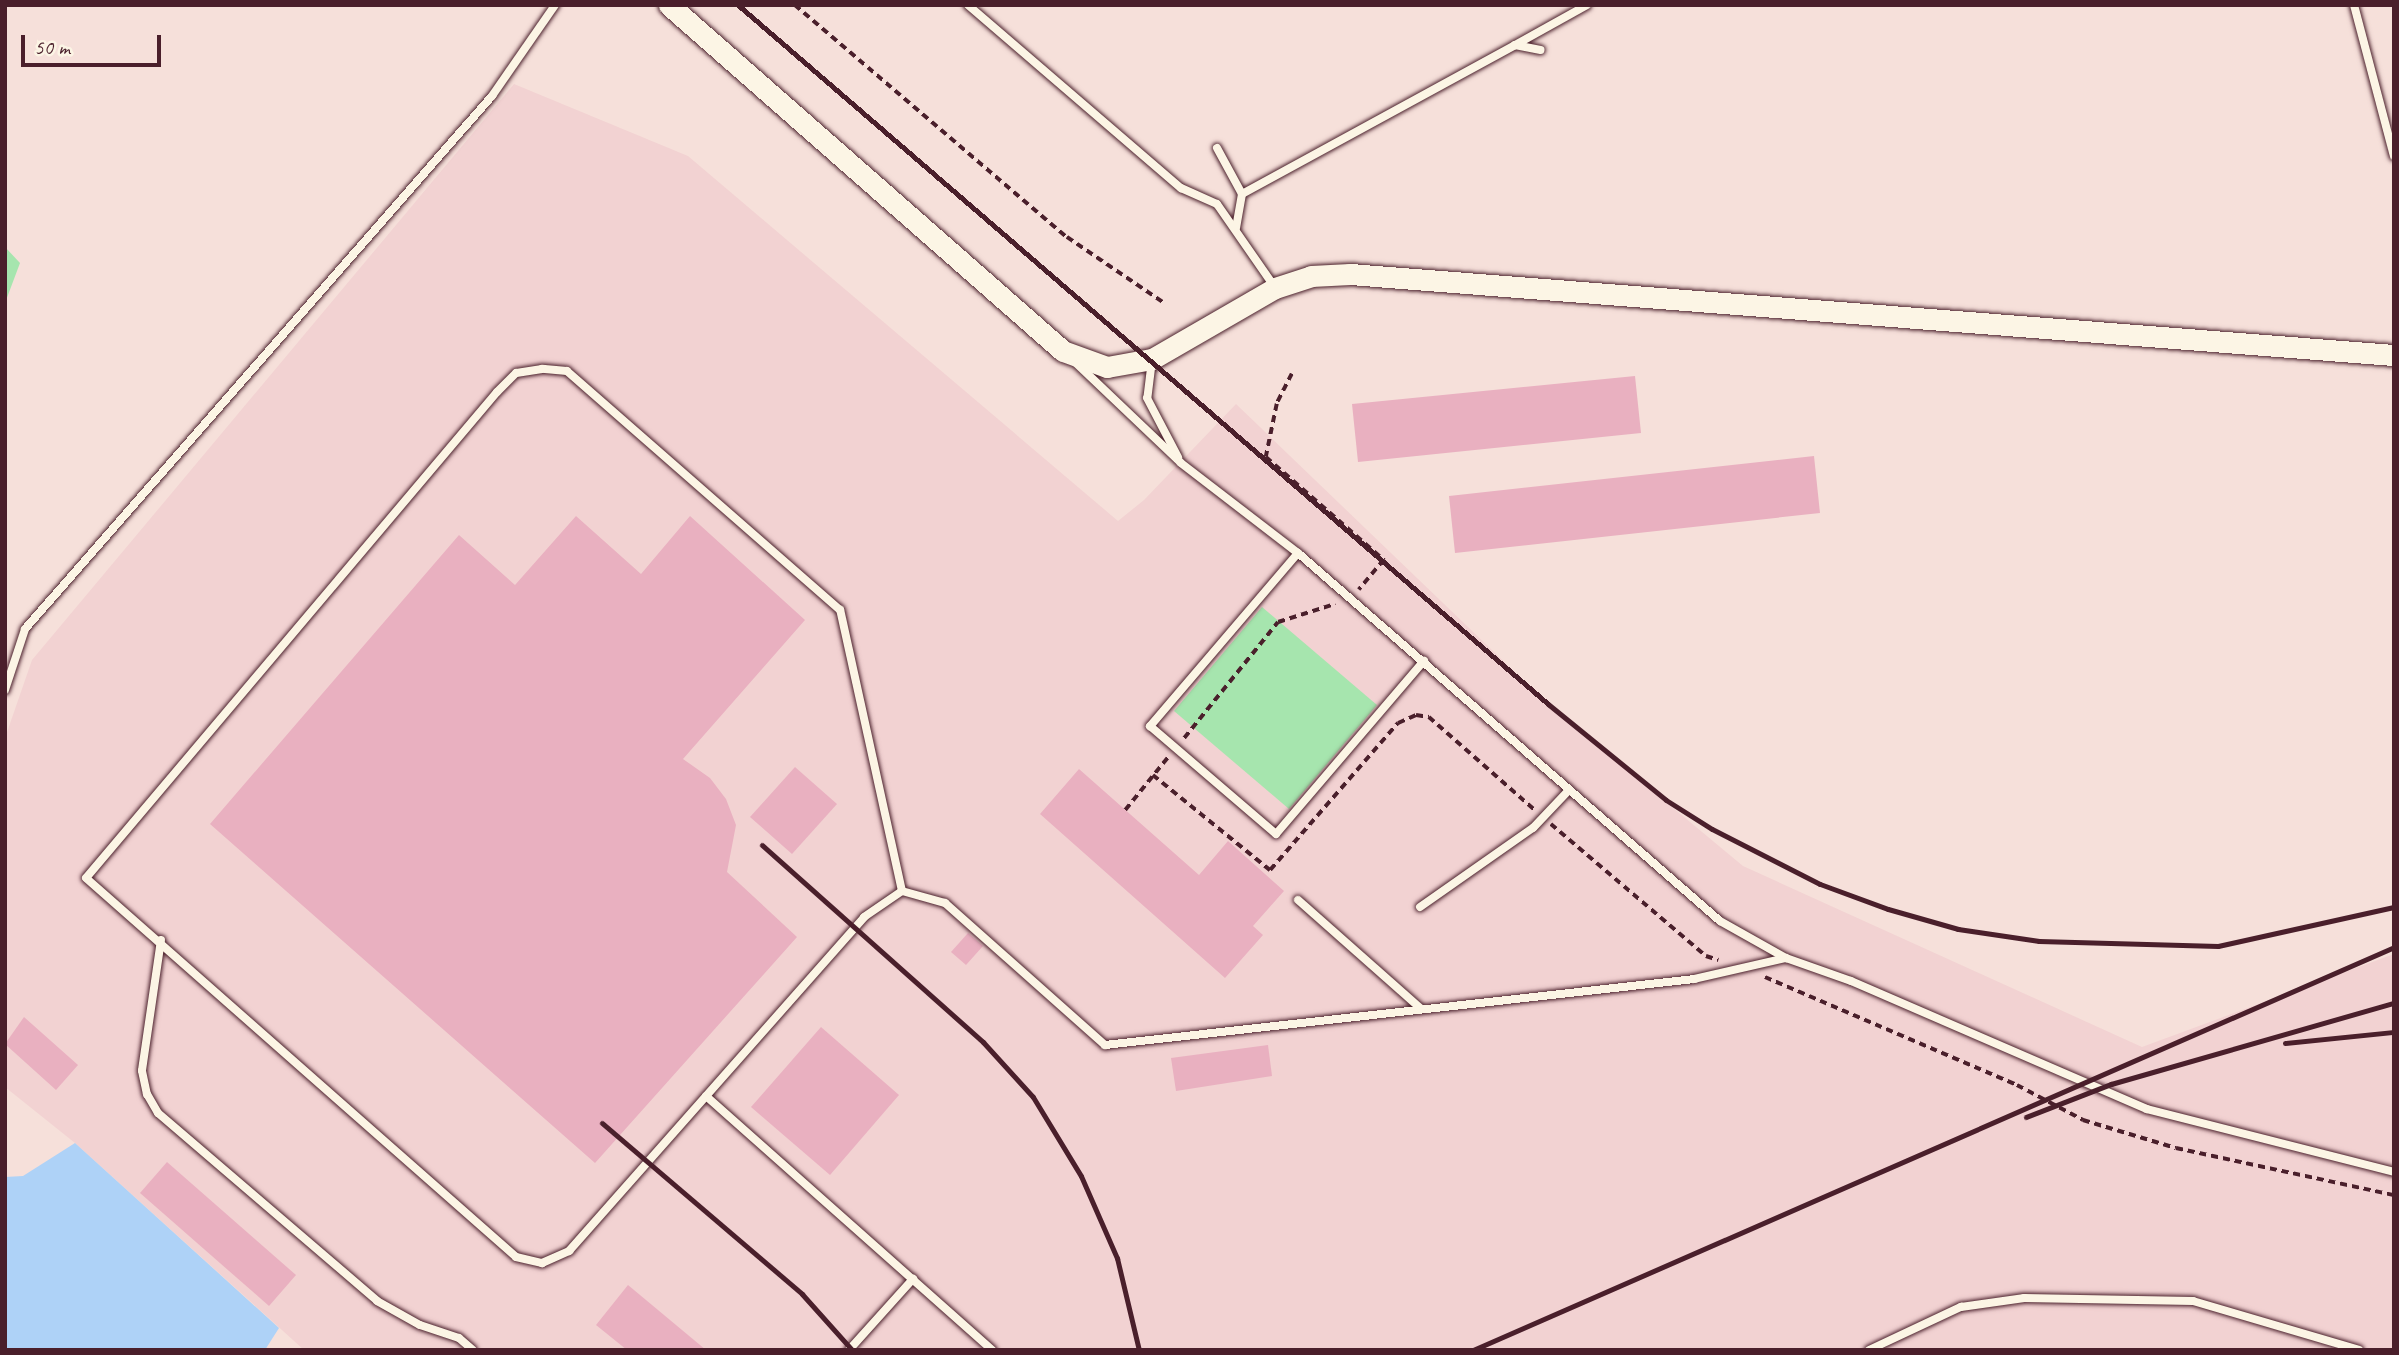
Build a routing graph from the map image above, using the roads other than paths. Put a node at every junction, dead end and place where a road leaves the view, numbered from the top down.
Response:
1 (555, 5) edge
2 (669, 5) edge
3 (968, 5) edge
4 (1587, 5) edge
5 (2354, 5) edge
6 (1516, 45) junction
7 (1541, 50) dead end
8 (1217, 148) dead end
9 (2394, 156) edge
10 (1242, 194) junction
11 (1236, 227) junction
12 (1275, 288) junction
13 (1063, 351) junction
14 (2394, 355) edge
15 (1152, 359) junction
16 (1181, 463) junction
17 (1298, 553) junction
18 (1424, 661) junction
19 (5, 690) edge
20 (1568, 791) junction
21 (902, 891) junction
22 (1298, 900) dead end
23 (1420, 907) dead end
24 (161, 940) junction
25 (1786, 958) junction
26 (1422, 1009) junction
27 (706, 1096) junction
28 (2394, 1172) edge
29 (914, 1279) junction
30 (473, 1350) edge
31 (849, 1350) edge
32 (992, 1350) edge
33 (1869, 1350) edge
34 (2359, 1350) edge

1 - 19 lane
2 - 13 main road
3 - 11 lane
4 - 6 lane
5 - 9 lane
6 - 7 lane
6 - 10 lane
8 - 10 lane
10 - 11 lane
11 - 12 lane
12 - 14 main road
12 - 15 main road
13 - 15 main road
13 - 16 lane
15 - 16 lane
16 - 17 lane
17 - 18 lane
17 - 18 lane
18 - 20 lane
20 - 23 lane
20 - 25 lane
21 - 24 lane
21 - 26 lane
21 - 27 lane
22 - 26 lane
24 - 27 lane
24 - 30 lane
25 - 26 lane
25 - 28 lane
27 - 29 lane
29 - 31 lane
29 - 32 lane
33 - 34 lane

